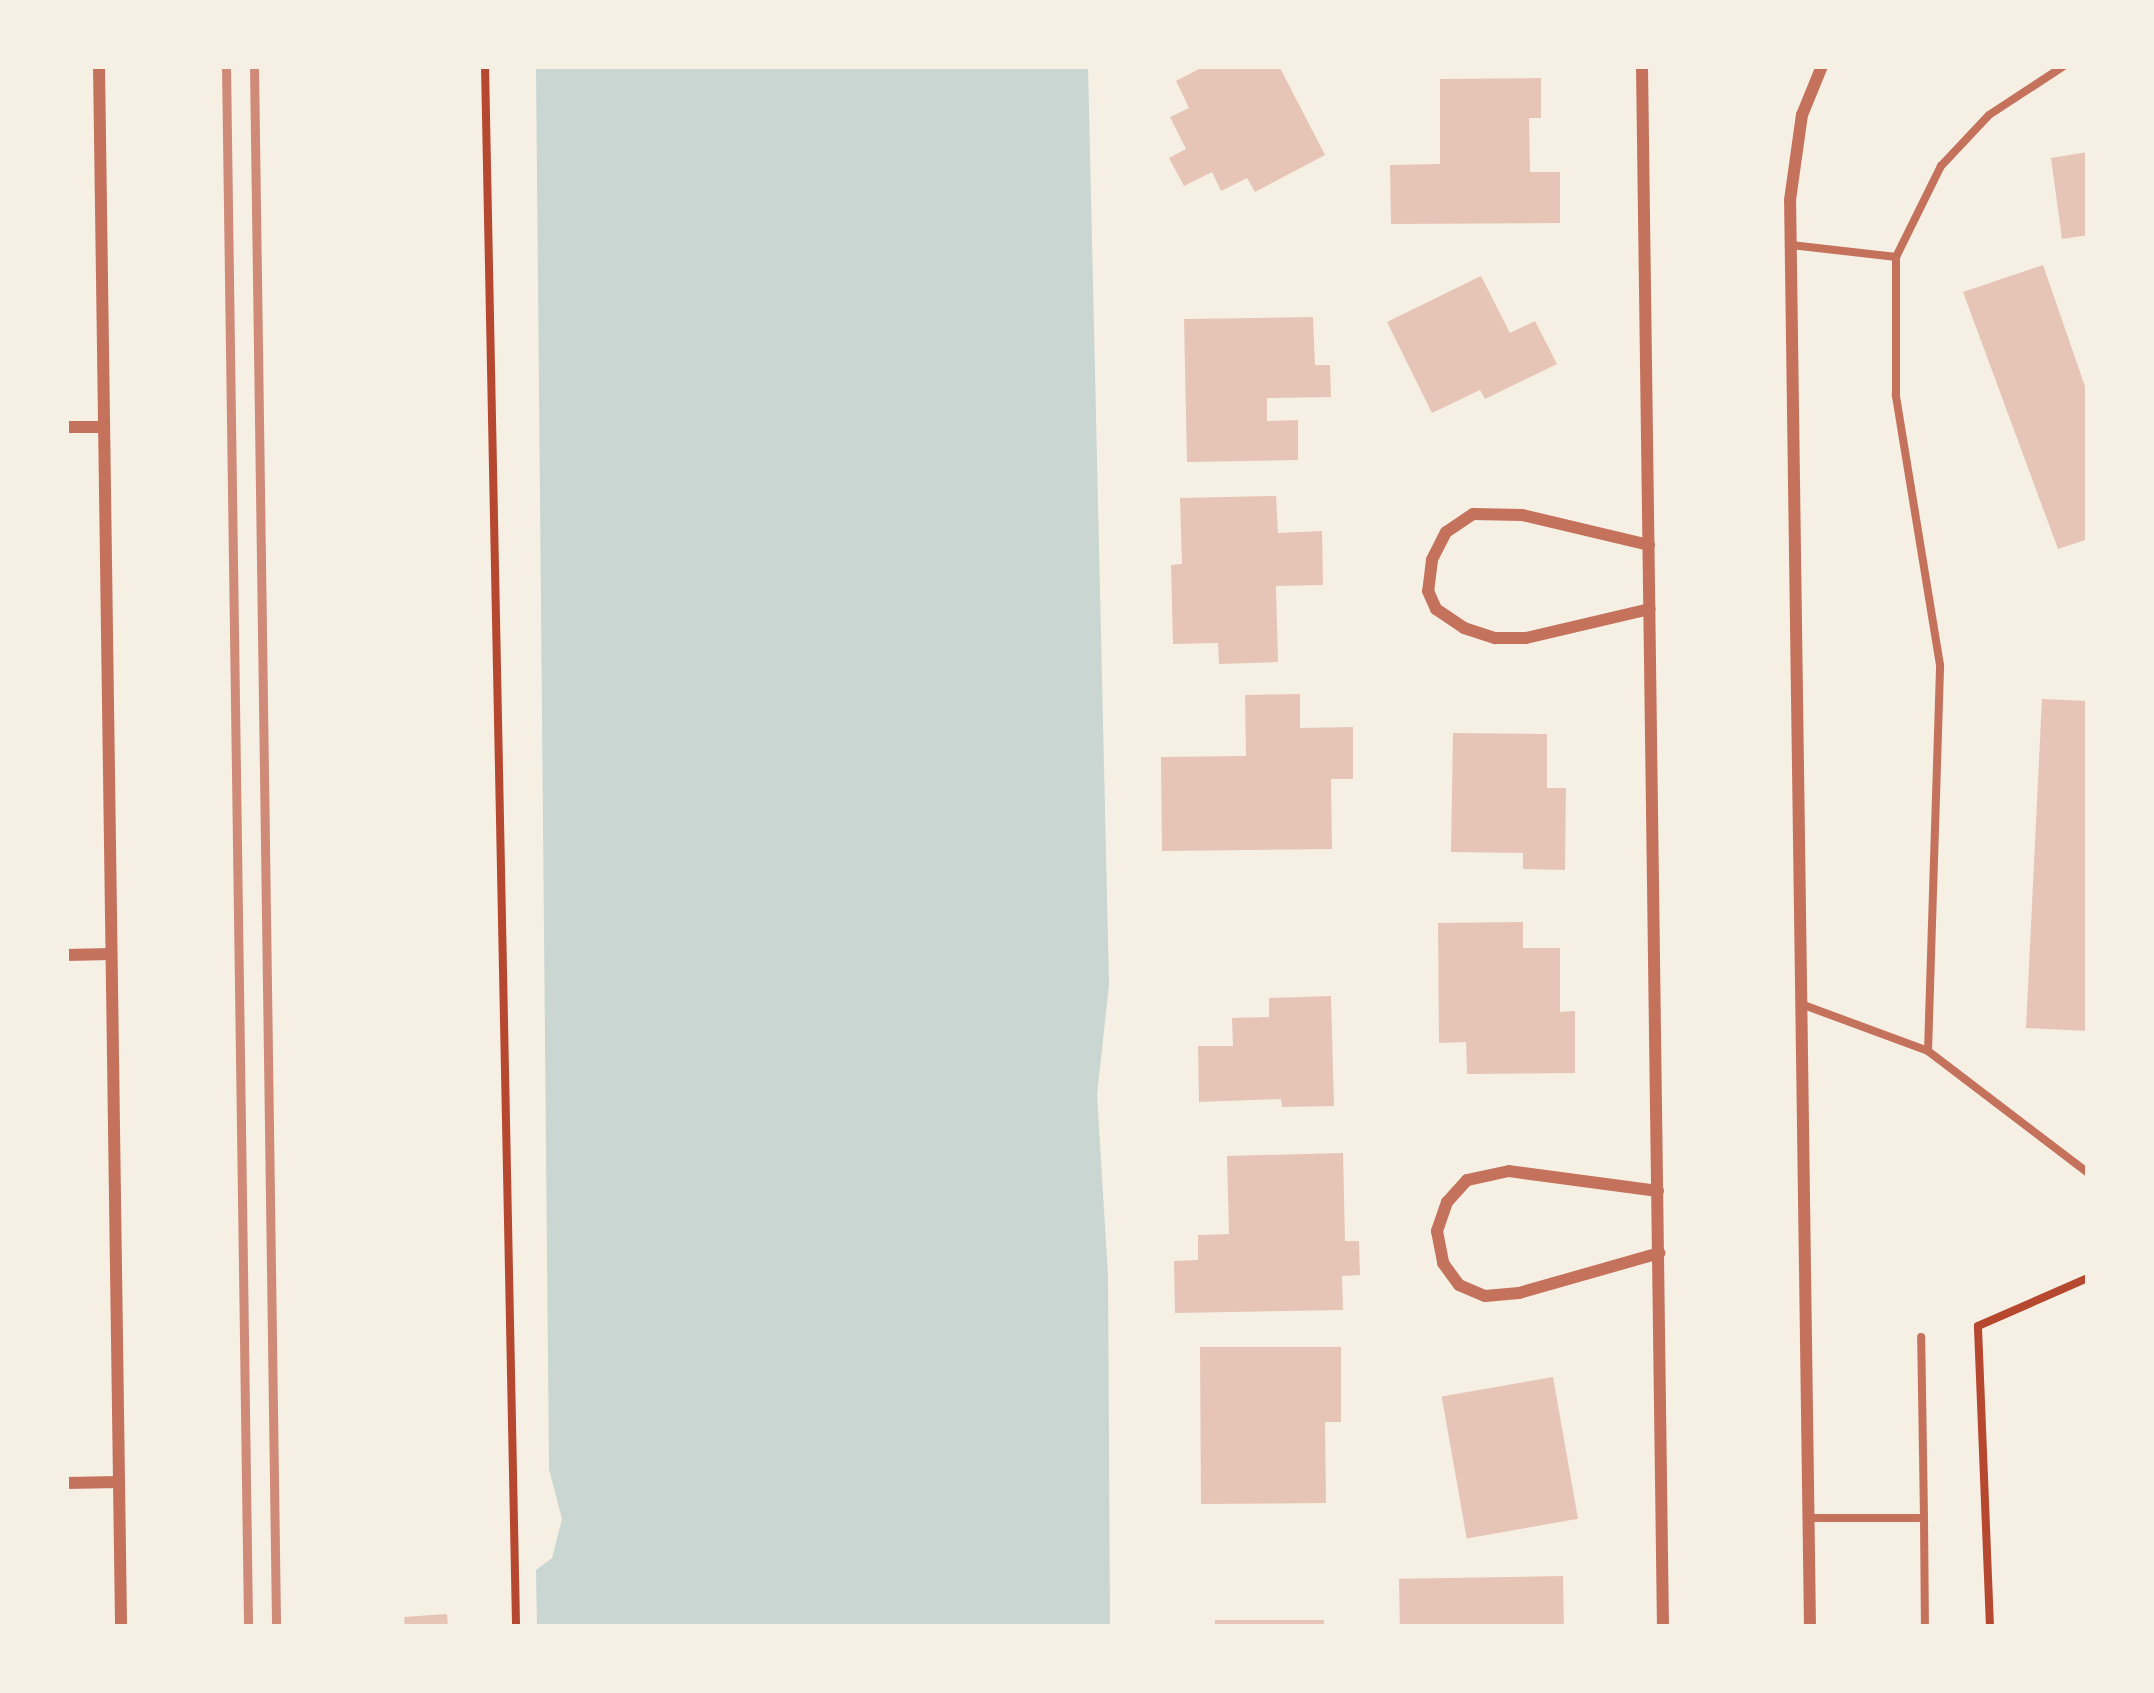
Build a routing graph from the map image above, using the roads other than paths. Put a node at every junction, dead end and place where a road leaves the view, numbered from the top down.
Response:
1 (99, 66) edge
2 (1642, 66) edge
3 (1822, 66) edge
4 (2064, 66) edge
5 (1790, 244) junction
6 (1896, 257) junction
7 (66, 427) edge
8 (104, 427) junction
9 (1648, 545) junction
10 (1650, 609) junction
11 (112, 954) junction
12 (66, 955) edge
13 (1801, 1004) junction
14 (1928, 1052) junction
15 (2088, 1173) edge
16 (1658, 1190) junction
17 (1659, 1253) junction
18 (1921, 1337) dead end
19 (118, 1482) junction
20 (66, 1483) edge
21 (1808, 1517) junction
22 (1924, 1517) junction
23 (121, 1627) edge
24 (1664, 1627) edge
25 (1810, 1627) edge
26 (1925, 1627) edge

1 - 8 street
2 - 9 street
3 - 5 street
4 - 6 lane
5 - 6 lane
5 - 13 street
6 - 14 lane
7 - 8 street
8 - 11 street
9 - 10 street
9 - 10 street
10 - 16 street
11 - 12 street
11 - 19 street
13 - 14 lane
13 - 21 street
14 - 15 lane
16 - 17 street
16 - 17 street
17 - 24 street
18 - 22 lane
19 - 20 street
19 - 23 street
21 - 22 lane
21 - 25 street
22 - 26 lane

